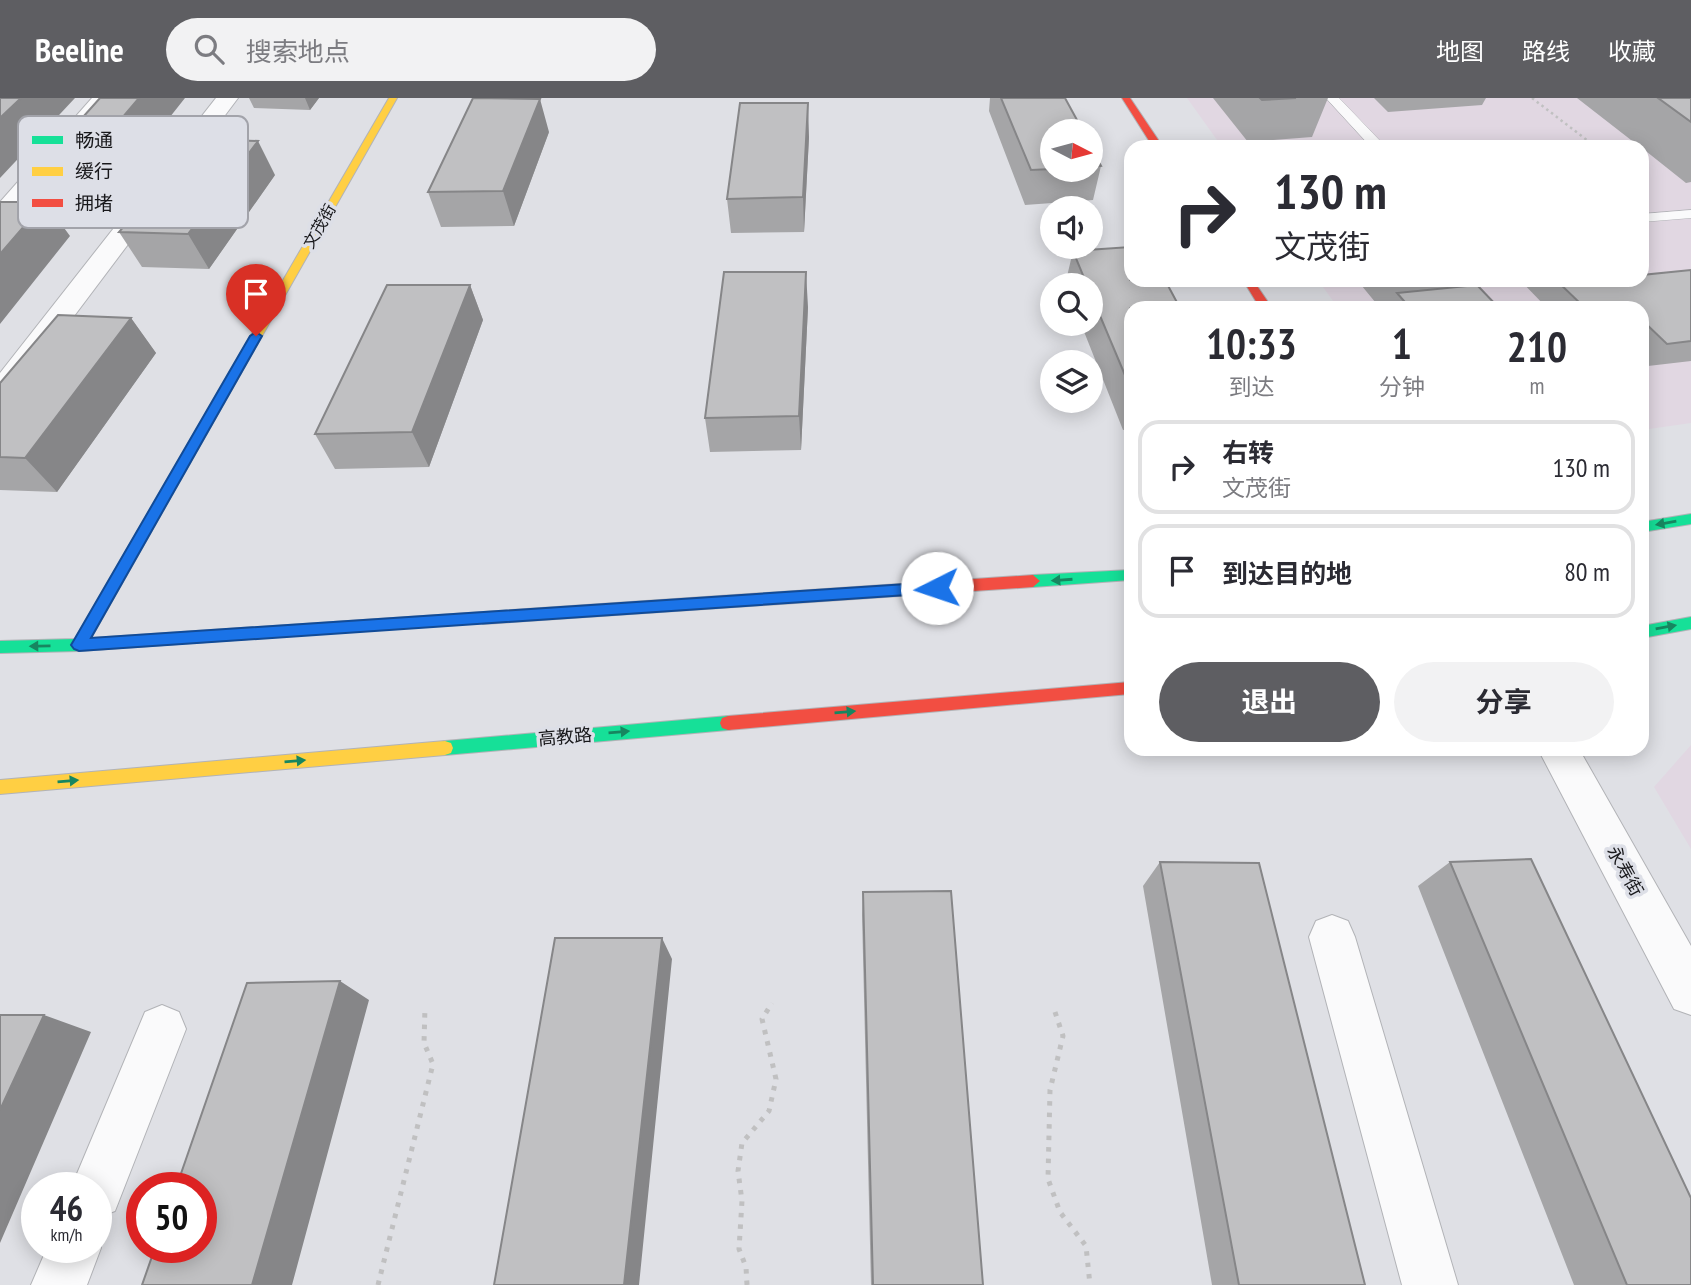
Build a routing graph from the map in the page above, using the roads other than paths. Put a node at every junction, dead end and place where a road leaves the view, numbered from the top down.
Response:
1 (104, 98) edge
2 (227, 98) edge
3 (393, 98) edge
4 (1125, 98) edge
5 (1332, 98) edge
6 (88, 116) edge
7 (213, 116) edge
8 (1153, 140) edge
9 (1372, 140) edge
10 (18, 196) edge
11 (1691, 214) edge
12 (0, 217) edge
13 (1649, 217) edge
14 (127, 228) edge
15 (0, 393) edge
16 (1691, 519) edge
17 (1649, 526) edge
18 (1124, 575) edge
19 (1691, 623) edge
20 (1649, 631) edge
21 (79, 645) junction
22 (0, 647) edge
23 (1124, 689) edge
24 (1562, 756) edge
25 (0, 787) edge
26 (1332, 937) dead end
27 (1691, 992) edge
28 (162, 1029) dead end
29 (104, 1172) edge
30 (68, 1263) edge
31 (59, 1285) edge
32 (1430, 1285) edge

1 - 6 street
2 - 7 street
3 - 21 main road, 文茂街
4 - 8 main road
5 - 9 lane
10 - 12 street
11 - 13 lane
14 - 15 street
16 -> 17 main road
18 -> 21 main road
20 -> 19 main road
21 -> 22 main road
25 -> 23 main road, 高教路
24 - 27 street, 永寿街
26 - 32 street
28 - 29 street
30 - 31 street

